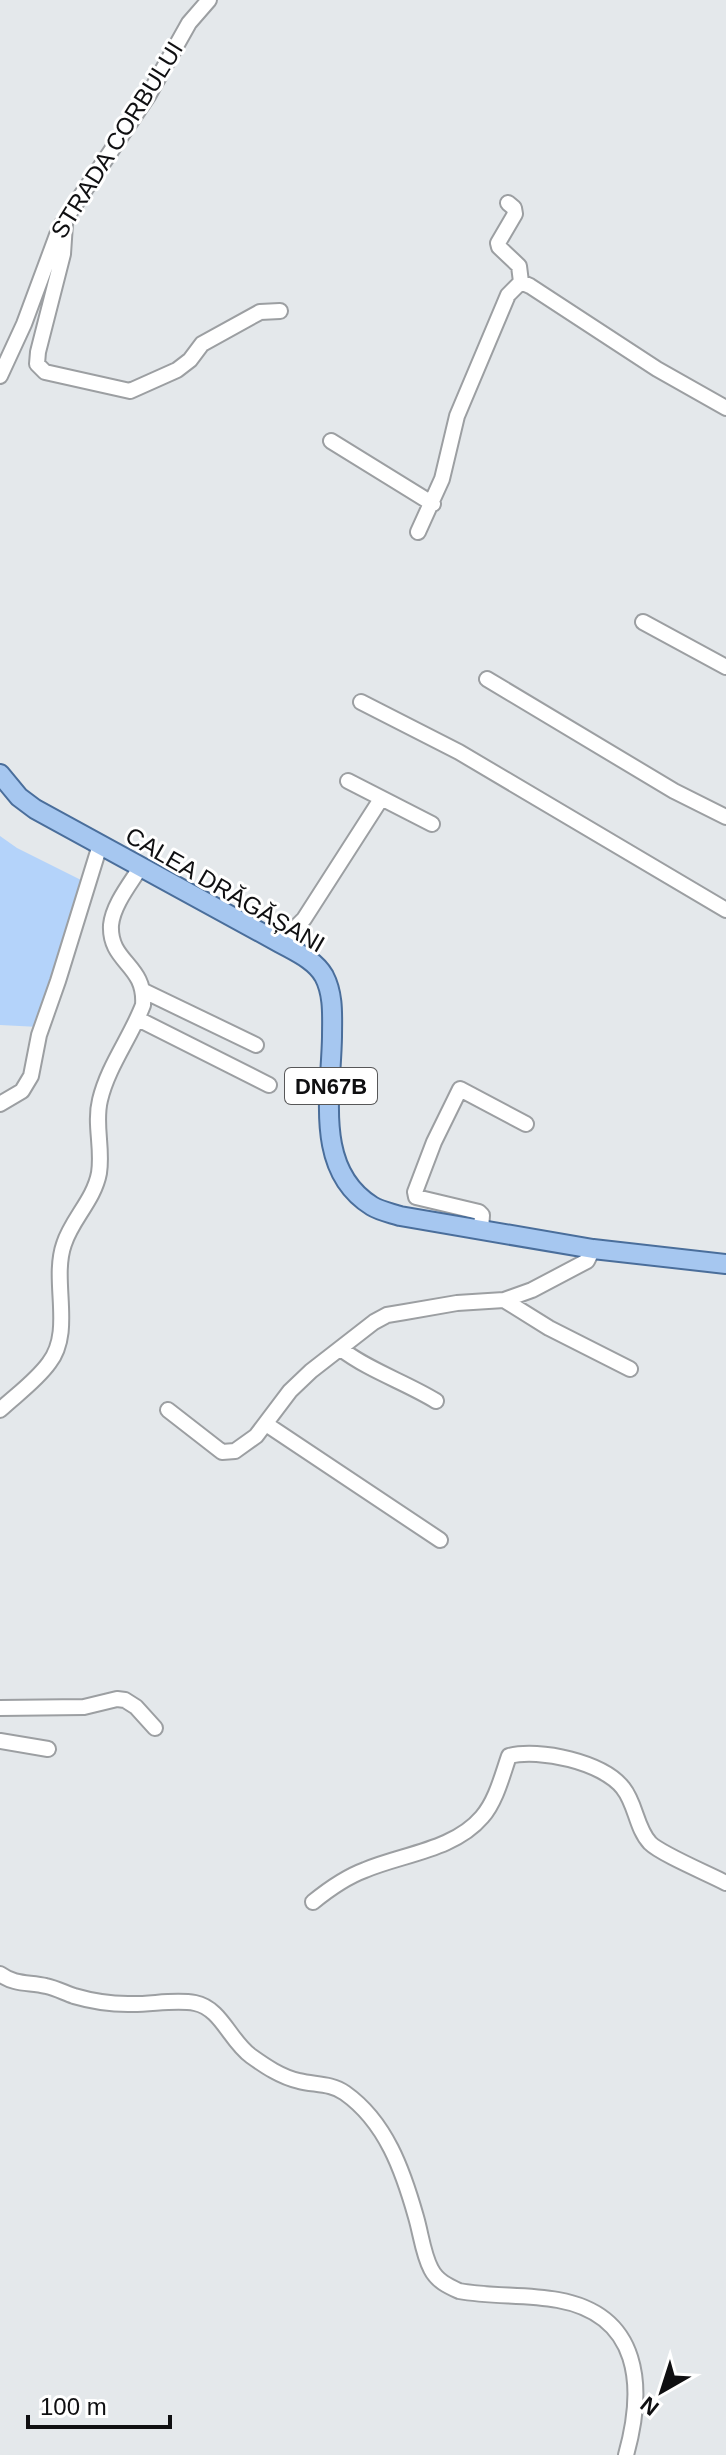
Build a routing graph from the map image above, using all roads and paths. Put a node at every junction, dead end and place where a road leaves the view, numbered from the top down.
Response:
1 (209, 0) edge
2 (508, 203) dead end
3 (66, 216) junction
4 (521, 282) junction
5 (280, 311) dead end
6 (0, 376) edge
7 (724, 402) edge
8 (331, 441) dead end
9 (433, 504) junction
10 (418, 532) dead end
11 (643, 622) dead end
12 (726, 667) edge
13 (487, 679) dead end
14 (361, 702) dead end
15 (0, 774) edge
16 (348, 781) dead end
17 (381, 799) junction
18 (726, 817) edge
19 (432, 824) dead end
20 (100, 845) junction
21 (140, 868) junction
22 (726, 910) edge
23 (280, 943) junction
24 (144, 991) junction
25 (138, 1019) junction
26 (256, 1045) dead end
27 (269, 1085) dead end
28 (0, 1104) edge
29 (526, 1124) dead end
30 (481, 1230) junction
31 (593, 1249) junction
32 (726, 1264) edge
33 (504, 1300) junction
34 (341, 1349) junction
35 (630, 1369) dead end
36 (436, 1401) dead end
37 (0, 1410) edge
38 (168, 1410) dead end
39 (266, 1424) junction
40 (440, 1540) dead end
41 (0, 1708) edge
42 (155, 1728) dead end
43 (0, 1740) edge
44 (0, 1747) edge
45 (48, 1749) dead end
46 (726, 1883) edge
47 (313, 1902) dead end
48 (0, 1974) edge
49 (626, 2455) edge

1 - 3 street, STRADA CORBULUI
2 - 4 street
3 - 5 street
3 - 6 street, STRADA CORBULUI
4 - 7 street
4 - 9 street
8 - 9 street
9 - 10 street
11 - 12 street
13 - 18 street
14 - 22 street
15 - 20 main road, CALEA DRĂGĂȘANI / DN67B
16 - 17 street
17 - 19 street
17 - 23 street
20 - 21 main road, CALEA DRĂGĂȘANI / DN67B
20 - 28 street
21 - 23 main road, CALEA DRĂGĂȘANI / DN67B
21 - 24 street
23 - 30 main road, CALEA DRĂGĂȘANI / DN67B
24 - 25 street
24 - 26 street
25 - 27 street
25 - 37 street
29 - 30 street
30 - 31 main road, CALEA DRĂGĂȘANI / DN67B
31 - 32 main road, CALEA DRĂGĂȘANI / DN67B
31 - 33 street
33 - 34 street
33 - 35 street
34 - 36 street
34 - 39 street
38 - 39 street
39 - 40 street
41 - 42 street
43 - 44 street
43 - 45 street
46 - 47 street
48 - 49 street

